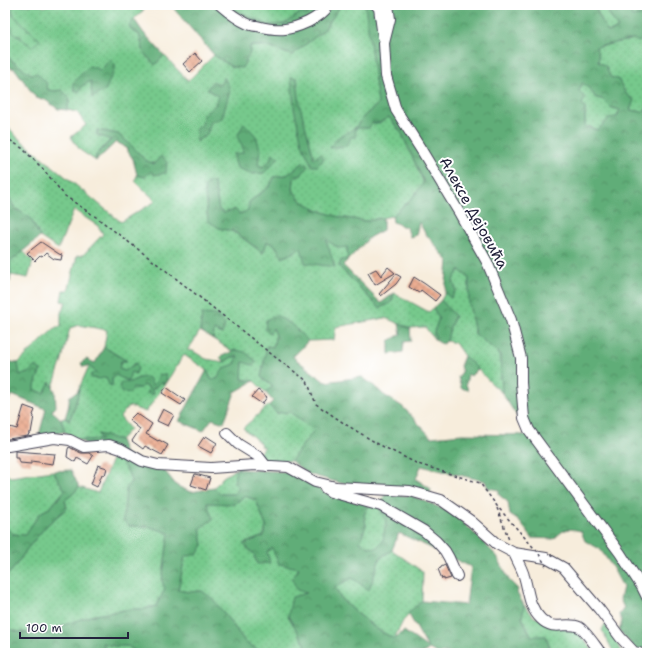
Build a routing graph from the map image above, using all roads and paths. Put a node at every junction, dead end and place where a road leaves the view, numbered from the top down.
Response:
1 (220, 5) edge
2 (329, 5) edge
3 (376, 5) edge
4 (388, 5) edge
5 (384, 43) junction
6 (5, 137) edge
7 (227, 433) dead end
8 (5, 445) edge
9 (266, 466) junction
10 (315, 482) junction
11 (497, 506) junction
12 (514, 553) junction
13 (546, 566) dead end
14 (457, 576) dead end
15 (647, 597) edge
16 (601, 653) edge
17 (636, 653) edge

1 - 2 street
3 - 5 street
4 - 5 street, Алексе Дејовића
5 - 15 street, Алексе Дејовића
6 - 11 path
7 - 9 street
8 - 9 street
9 - 10 street
10 - 12 street
10 - 14 street
11 - 12 path
11 - 13 path, bridge
12 - 16 street
12 - 17 street

